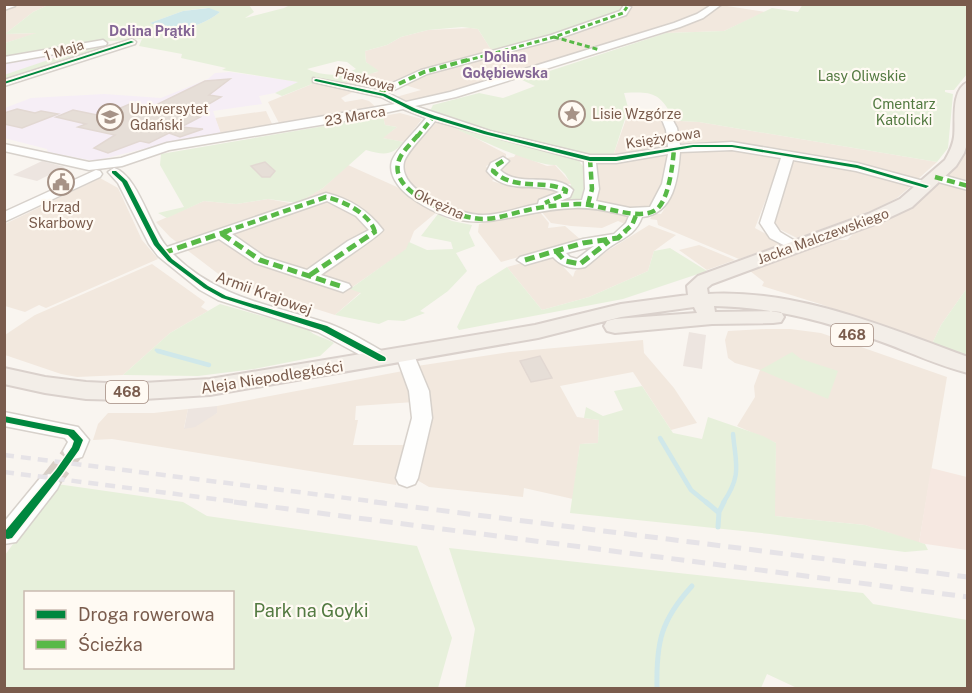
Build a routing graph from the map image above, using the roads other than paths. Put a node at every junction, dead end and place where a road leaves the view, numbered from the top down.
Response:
1 (12, 4) edge
2 (719, 4) edge
3 (627, 6) dead end
4 (4, 8) edge
5 (554, 37) junction
6 (600, 50) junction
7 (4, 60) edge
8 (316, 80) dead end
9 (4, 83) edge
10 (968, 86) edge
11 (379, 93) junction
12 (407, 106) junction
13 (433, 117) junction
14 (666, 117) dead end
15 (4, 147) edge
16 (674, 148) junction
17 (788, 155) junction
18 (590, 159) junction
19 (503, 161) dead end
20 (118, 167) junction
21 (94, 170) junction
22 (931, 182) junction
23 (968, 186) edge
24 (588, 204) junction
25 (520, 212) junction
26 (637, 213) junction
27 (4, 218) edge
28 (222, 234) junction
29 (795, 247) junction
30 (163, 253) junction
31 (525, 260) dead end
32 (737, 268) junction
33 (310, 275) junction
34 (343, 287) dead end
35 (699, 301) junction
36 (727, 307) junction
37 (538, 331) junction
38 (394, 357) junction
39 (968, 366) edge
40 (4, 376) edge
41 (968, 376) edge
42 (4, 419) edge
43 (74, 451) dead end
44 (407, 478) dead end
45 (49, 483) tunnel mouth
46 (6, 534) edge

1 - 4 street
2 - 6 street, 23 Marca
3 - 5 street
5 - 6 street
5 - 11 street
6 - 12 street, 23 Marca
7 - 9 street, 1 Maja
8 - 11 street, Piaskowa
10 - 22 main road, Jacka Malczewskiego
11 - 12 street, Piaskowa
12 - 13 street, Księżycowa
12 - 20 street, 23 Marca
13 - 18 street, Księżycowa
13 - 25 street, Okrężna
14 - 16 street
15 - 21 street
16 - 17 street, Księżycowa
16 - 18 street, Księżycowa
16 - 26 street
17 - 22 street, Księżycowa
17 - 29 street
18 - 24 street
19 - 25 street, Okrężna
20 - 21 street
20 - 30 street, Armii Krajowej
21 - 27 street
22 - 23 street
22 - 29 main road, Jacka Malczewskiego
24 - 25 street, Okrężna
24 - 26 street, Okrężna
26 - 31 street
28 - 30 street
28 - 33 street, Armii Krajowej
28 - 33 street
29 - 32 main road, Jacka Malczewskiego
30 - 38 street, Armii Krajowej
32 - 35 main road, Jacka Malczewskiego
32 - 36 main road
33 - 34 street, Armii Krajowej
35 - 36 main road
35 - 37 main road, Aleja Niepodległości / 468
36 - 37 main road, Aleja Niepodległości / 468
36 - 39 main road, Aleja Niepodległości / 468
36 - 41 main road, Aleja Niepodległości / 468
37 - 38 main road, Aleja Niepodległości / 468
38 - 40 main road, Aleja Niepodległości / 468
38 - 44 street
42 - 43 street
45 - 46 street

